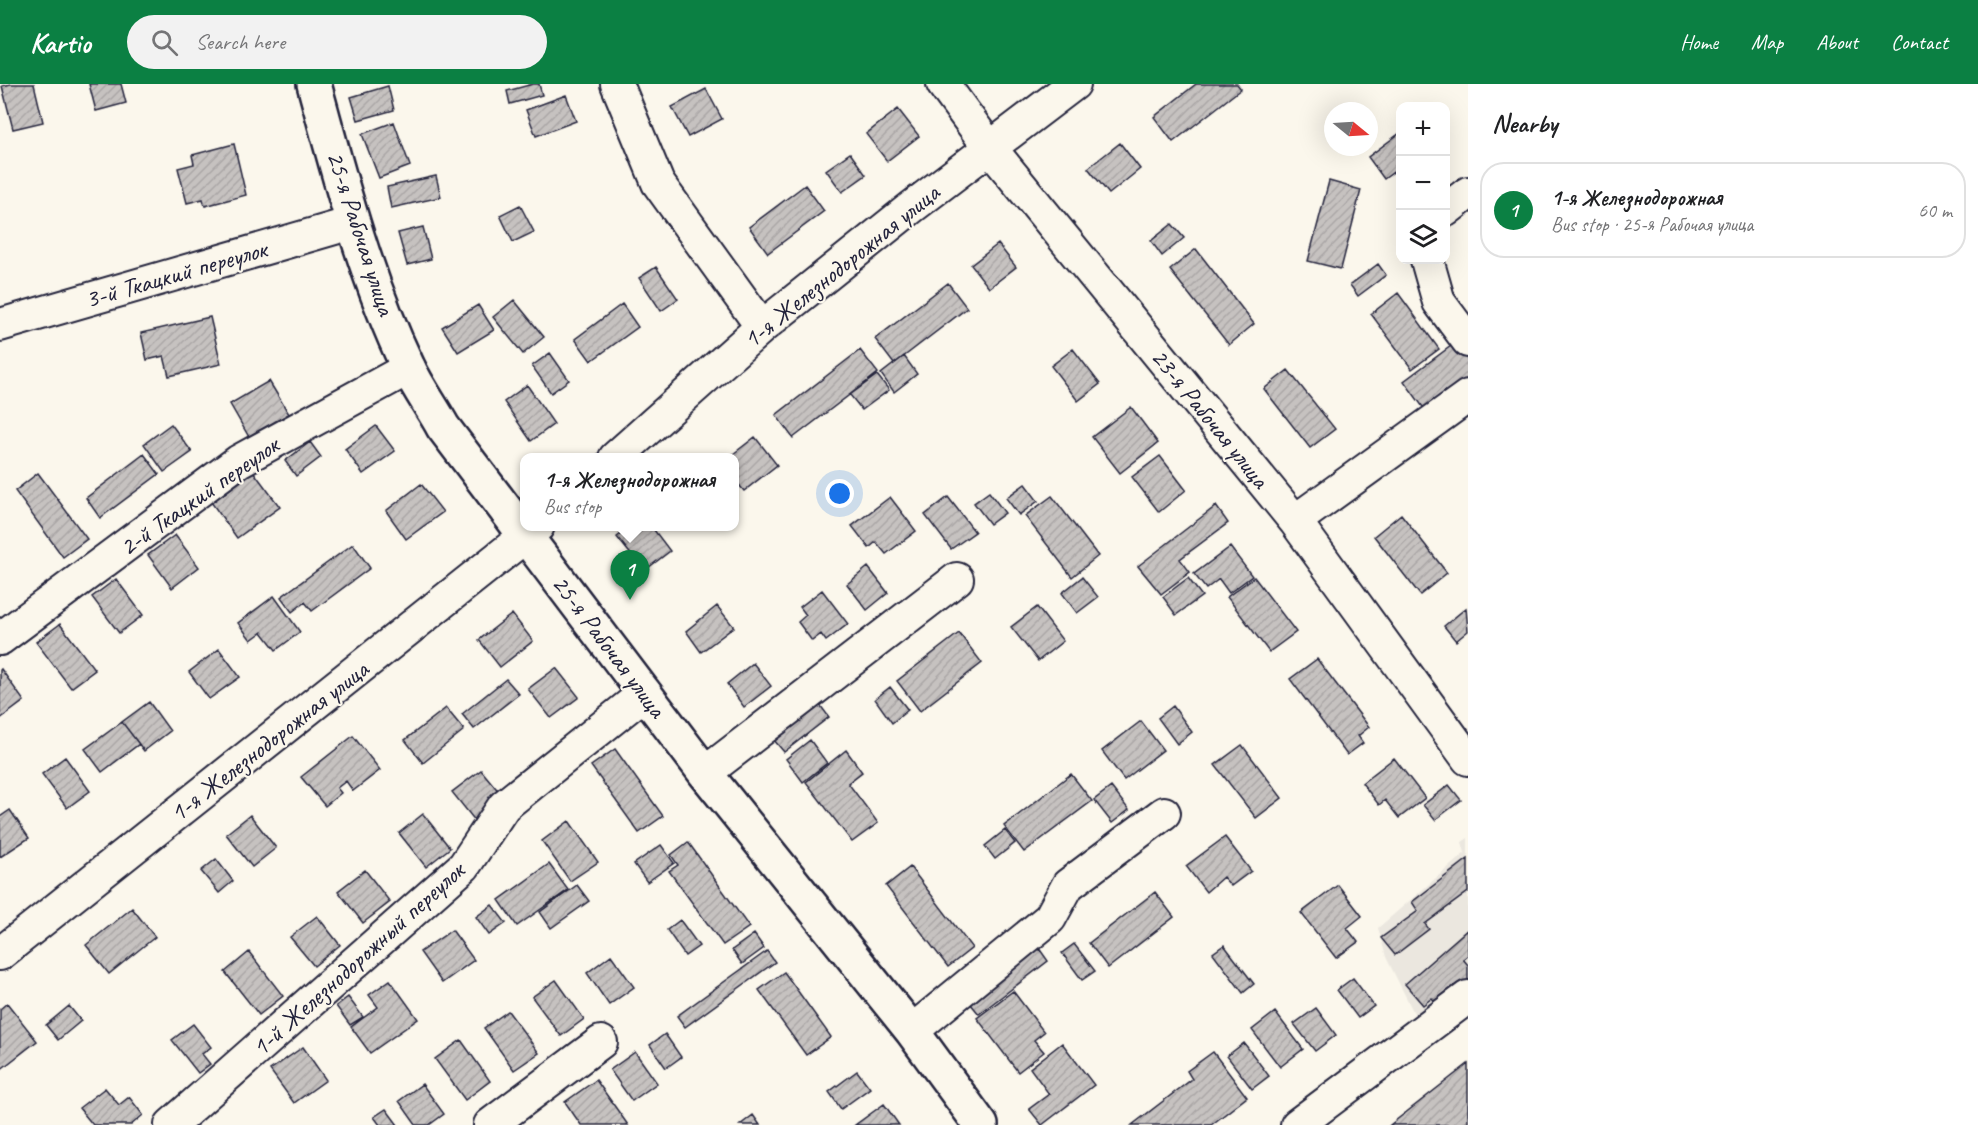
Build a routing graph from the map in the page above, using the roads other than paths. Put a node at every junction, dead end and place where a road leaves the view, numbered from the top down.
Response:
1 (314, 84) edge
2 (617, 84) edge
3 (943, 84) edge
4 (1074, 84) edge
5 (990, 148) junction
6 (1468, 193) edge
7 (1450, 207) edge
8 (352, 223) junction
9 (1428, 264) edge
10 (0, 325) edge
11 (762, 327) junction
12 (1468, 340) edge
13 (409, 368) junction
14 (1468, 396) edge
15 (621, 453) edge
16 (520, 520) edge
17 (1295, 521) junction
18 (532, 531) edge
19 (957, 579) dead end
20 (0, 639) edge
21 (645, 693) junction
22 (1468, 759) edge
23 (705, 773) junction
24 (1164, 813) dead end
25 (0, 954) edge
26 (1468, 997) edge
27 (912, 1031) junction
28 (602, 1042) dead end
29 (171, 1125) edge
30 (490, 1125) edge
31 (981, 1125) edge
32 (1297, 1125) edge

1 - 8 main road, 25-я Рабочая улица
2 - 11 street
3 - 5 street, 23-я Рабочая улица
4 - 5 street, 1-я Железнодорожная улица
5 - 11 street, 1-я Железнодорожная улица
5 - 17 street, 23-я Рабочая улица
6 - 7 street
8 - 10 street, 3-й Ткацкий переулок
8 - 13 main road, 25-я Рабочая улица
9 - 12 street
11 - 15 street, 1-я Железнодорожная улица
13 - 16 main road, 25-я Рабочая улица
13 - 20 street, 2-й Ткацкий переулок
14 - 17 street
17 - 22 street, 23-я Рабочая улица
18 - 21 main road, 25-я Рабочая улица
18 - 25 street, 1-я Железнодорожная улица
19 - 23 street
21 - 23 main road, 25-я Рабочая улица
21 - 29 street, 1-й Железнодорожный переулок
23 - 27 main road, 25-я Рабочая улица
24 - 27 street
26 - 32 street
27 - 31 main road, 25-я Рабочая улица
28 - 30 street

